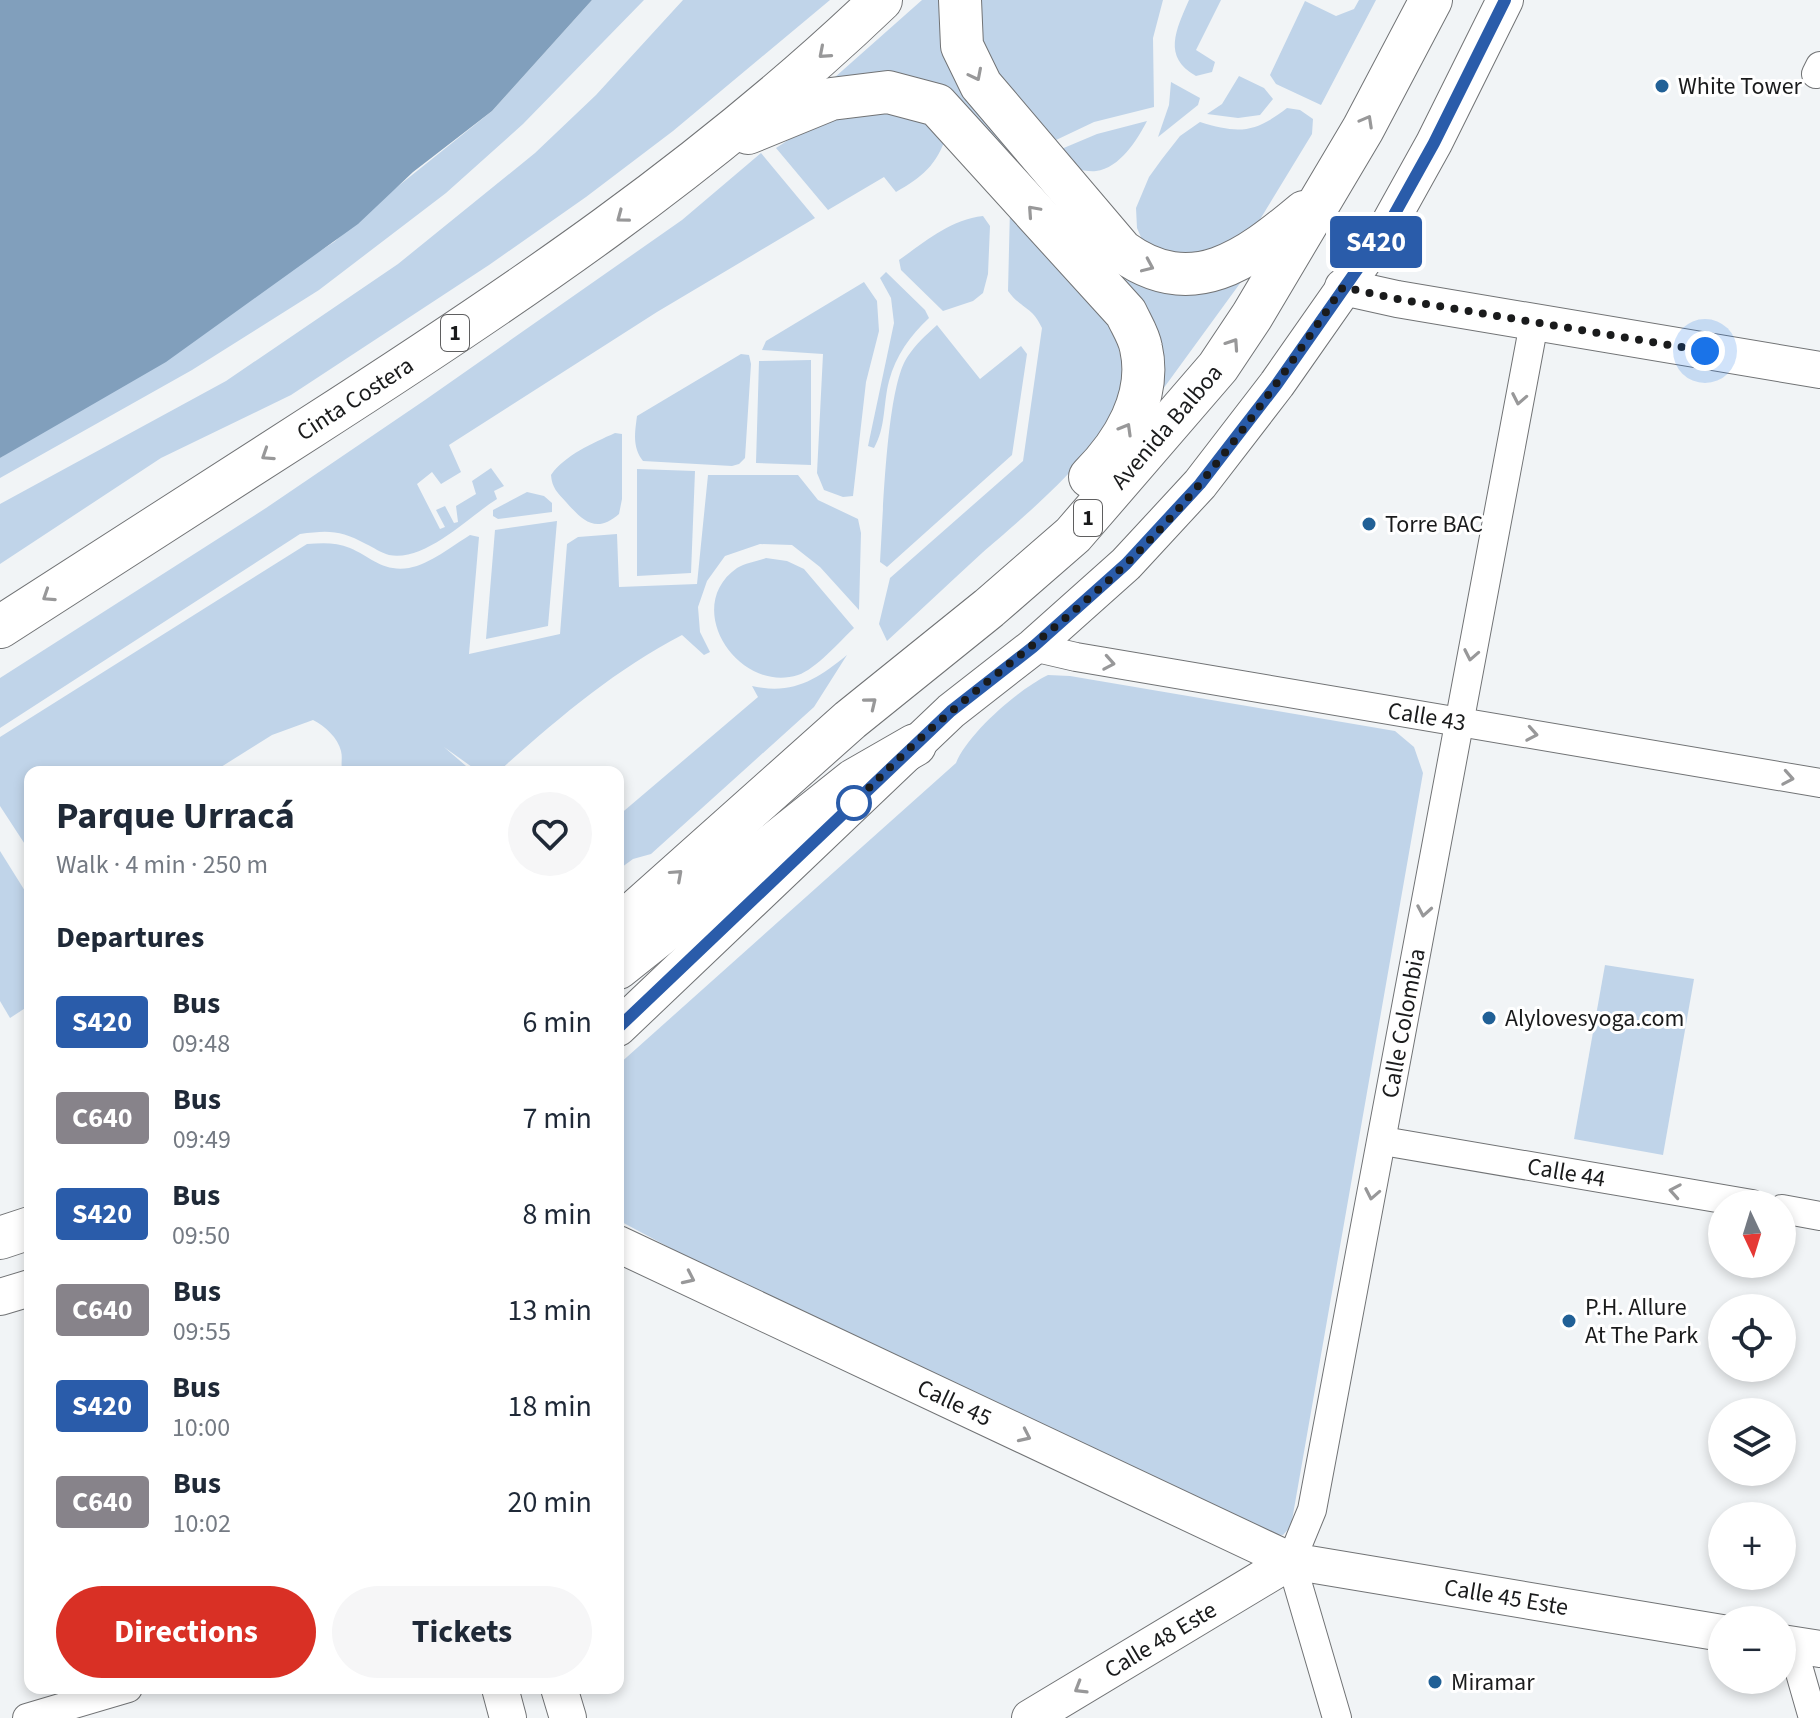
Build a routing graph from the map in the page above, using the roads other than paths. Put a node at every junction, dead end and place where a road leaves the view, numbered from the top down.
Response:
1 (881, 0) edge
2 (960, 0) edge
3 (1431, 0) edge
4 (1505, 0) edge
5 (714, 148) junction
6 (1322, 197) junction
7 (1343, 287) junction
8 (1534, 323) junction
9 (1820, 370) edge
10 (0, 627) edge
11 (951, 638) junction
12 (1033, 647) junction
13 (1458, 721) junction
14 (915, 745) junction
15 (1820, 783) edge
16 (624, 922) edge
17 (624, 963) edge
18 (624, 1022) edge
19 (1383, 1141) junction
20 (1708, 1196) edge
21 (1796, 1212) edge
22 (1820, 1216) edge
23 (24, 1230) edge
24 (0, 1238) edge
25 (624, 1247) edge
26 (24, 1290) edge
27 (0, 1297) edge
28 (1291, 1561) junction
29 (1708, 1631) edge
30 (1798, 1646) edge
31 (108, 1694) edge
32 (502, 1694) edge
33 (561, 1694) edge
34 (27, 1718) edge
35 (508, 1718) edge
36 (568, 1718) edge
37 (1030, 1718) edge
38 (1337, 1718) edge
39 (1813, 1718) edge

1 -> 5 highway, Cinta Costera / 1
2 -> 6 highway
6 -> 3 highway, Avenida Balboa / 1
4 - 7 main road
5 -> 10 highway, Cinta Costera / 1
11 -> 5 highway
11 -> 6 highway, Avenida Balboa / 1
7 - 8 main road
7 - 12 main road
8 - 9 main road
8 -> 13 street, Calle Colombia
16 -> 11 highway, Avenida Balboa / 1
12 -> 13 street, Calle 43
12 - 14 main road
13 -> 15 street, Calle 43
13 -> 19 street, Calle Colombia
14 - 17 highway
14 - 18 main road
20 -> 19 street, Calle 44
19 -> 28 street, Calle Colombia
21 - 22 street
23 - 24 highway
25 -> 28 main road, Calle 45
26 - 27 main road
28 - 29 main road, Calle 45 Este
28 -> 37 main road, Calle 48 Este
28 - 38 street
30 - 39 street
31 - 34 street
32 - 35 main road
33 - 36 main road

